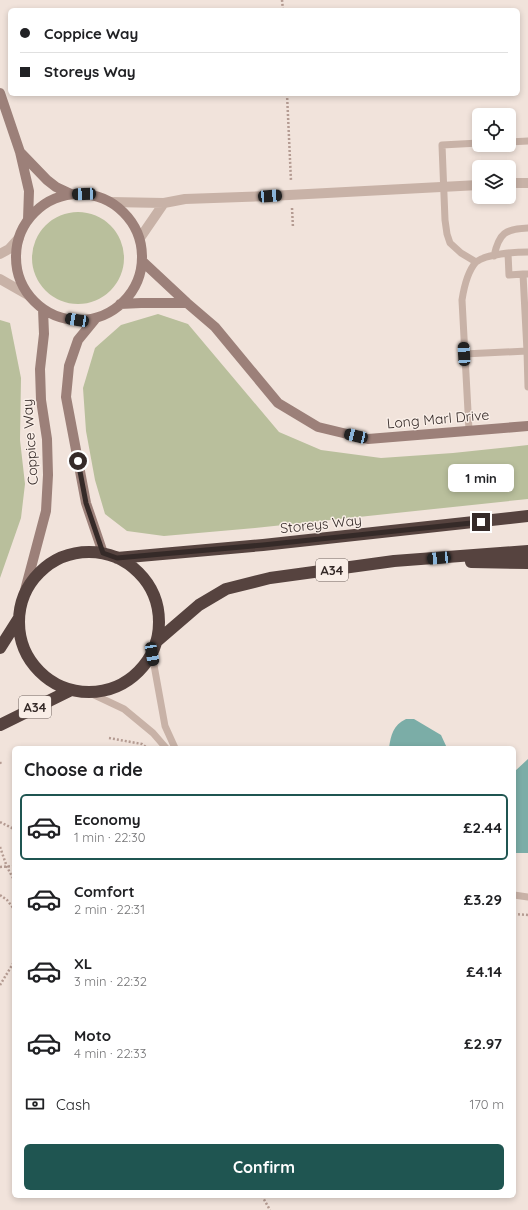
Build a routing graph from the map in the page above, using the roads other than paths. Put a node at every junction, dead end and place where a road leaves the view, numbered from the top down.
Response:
1 (0, 93) edge
2 (528, 141) edge
3 (516, 142) edge
4 (472, 143) edge
5 (20, 152) junction
6 (528, 182) edge
7 (516, 183) edge
8 (472, 185) edge
9 (444, 186) junction
10 (70, 194) junction
11 (110, 202) junction
12 (164, 203) junction
13 (28, 220) junction
14 (528, 228) edge
15 (19, 238) junction
16 (140, 238) junction
17 (528, 252) edge
18 (508, 253) junction
19 (0, 254) edge
20 (494, 256) junction
21 (142, 261) junction
22 (476, 262) junction
23 (526, 274) edge
24 (0, 279) edge
25 (28, 295) junction
26 (187, 303) junction
27 (120, 304) junction
28 (43, 309) junction
29 (96, 318) junction
30 (527, 351) junction
31 (464, 354) junction
32 (528, 387) edge
33 (528, 426) edge
34 (469, 430) junction
35 (528, 516) edge
36 (528, 551) edge
37 (103, 553) junction
38 (117, 558) junction
39 (394, 561) junction
40 (528, 563) edge
41 (24, 594) junction
42 (18, 618) junction
43 (156, 642) junction
44 (0, 648) edge
45 (152, 654) junction
46 (71, 690) junction
47 (88, 692) junction
48 (0, 725) edge
49 (164, 746) edge
50 (174, 746) edge
51 (516, 895) edge
52 (528, 897) edge

1 - 5 street
2 - 3 lane
4 - 9 lane
5 - 10 street
5 - 13 street
6 - 7 street
8 - 9 street
9 - 12 street
9 - 22 lane
10 - 11 street
10 - 13 street
11 - 12 street
11 - 16 street
12 - 16 street
13 - 15 street
14 - 20 lane
15 - 19 street
15 - 25 street
16 - 21 street
17 - 18 lane
18 - 20 lane
18 - 23 lane
20 - 22 lane
21 - 26 street, Long Marl Drive
21 - 27 street
22 - 31 lane
23 - 30 lane
24 - 25 street
25 - 28 street
26 - 27 street
26 - 34 street, Long Marl Drive
27 - 29 street
28 - 29 street
28 - 41 street, Coppice Way
29 - 37 street
30 - 31 lane
30 - 32 lane
31 - 34 lane
33 - 34 street, Long Marl Drive
35 - 38 highway, Storeys Way / A34
36 - 39 highway, A34
37 - 38 highway, A34
37 - 41 highway, A34
38 - 43 highway, A34
39 - 40 highway
39 - 43 highway, A34
41 - 42 highway, A34
42 - 44 highway, A34
42 - 46 highway, A34
43 - 45 highway, A34
45 - 47 highway, A34
45 - 50 lane
46 - 47 highway, A34
46 - 48 highway, A34
47 - 49 lane
51 - 52 lane

